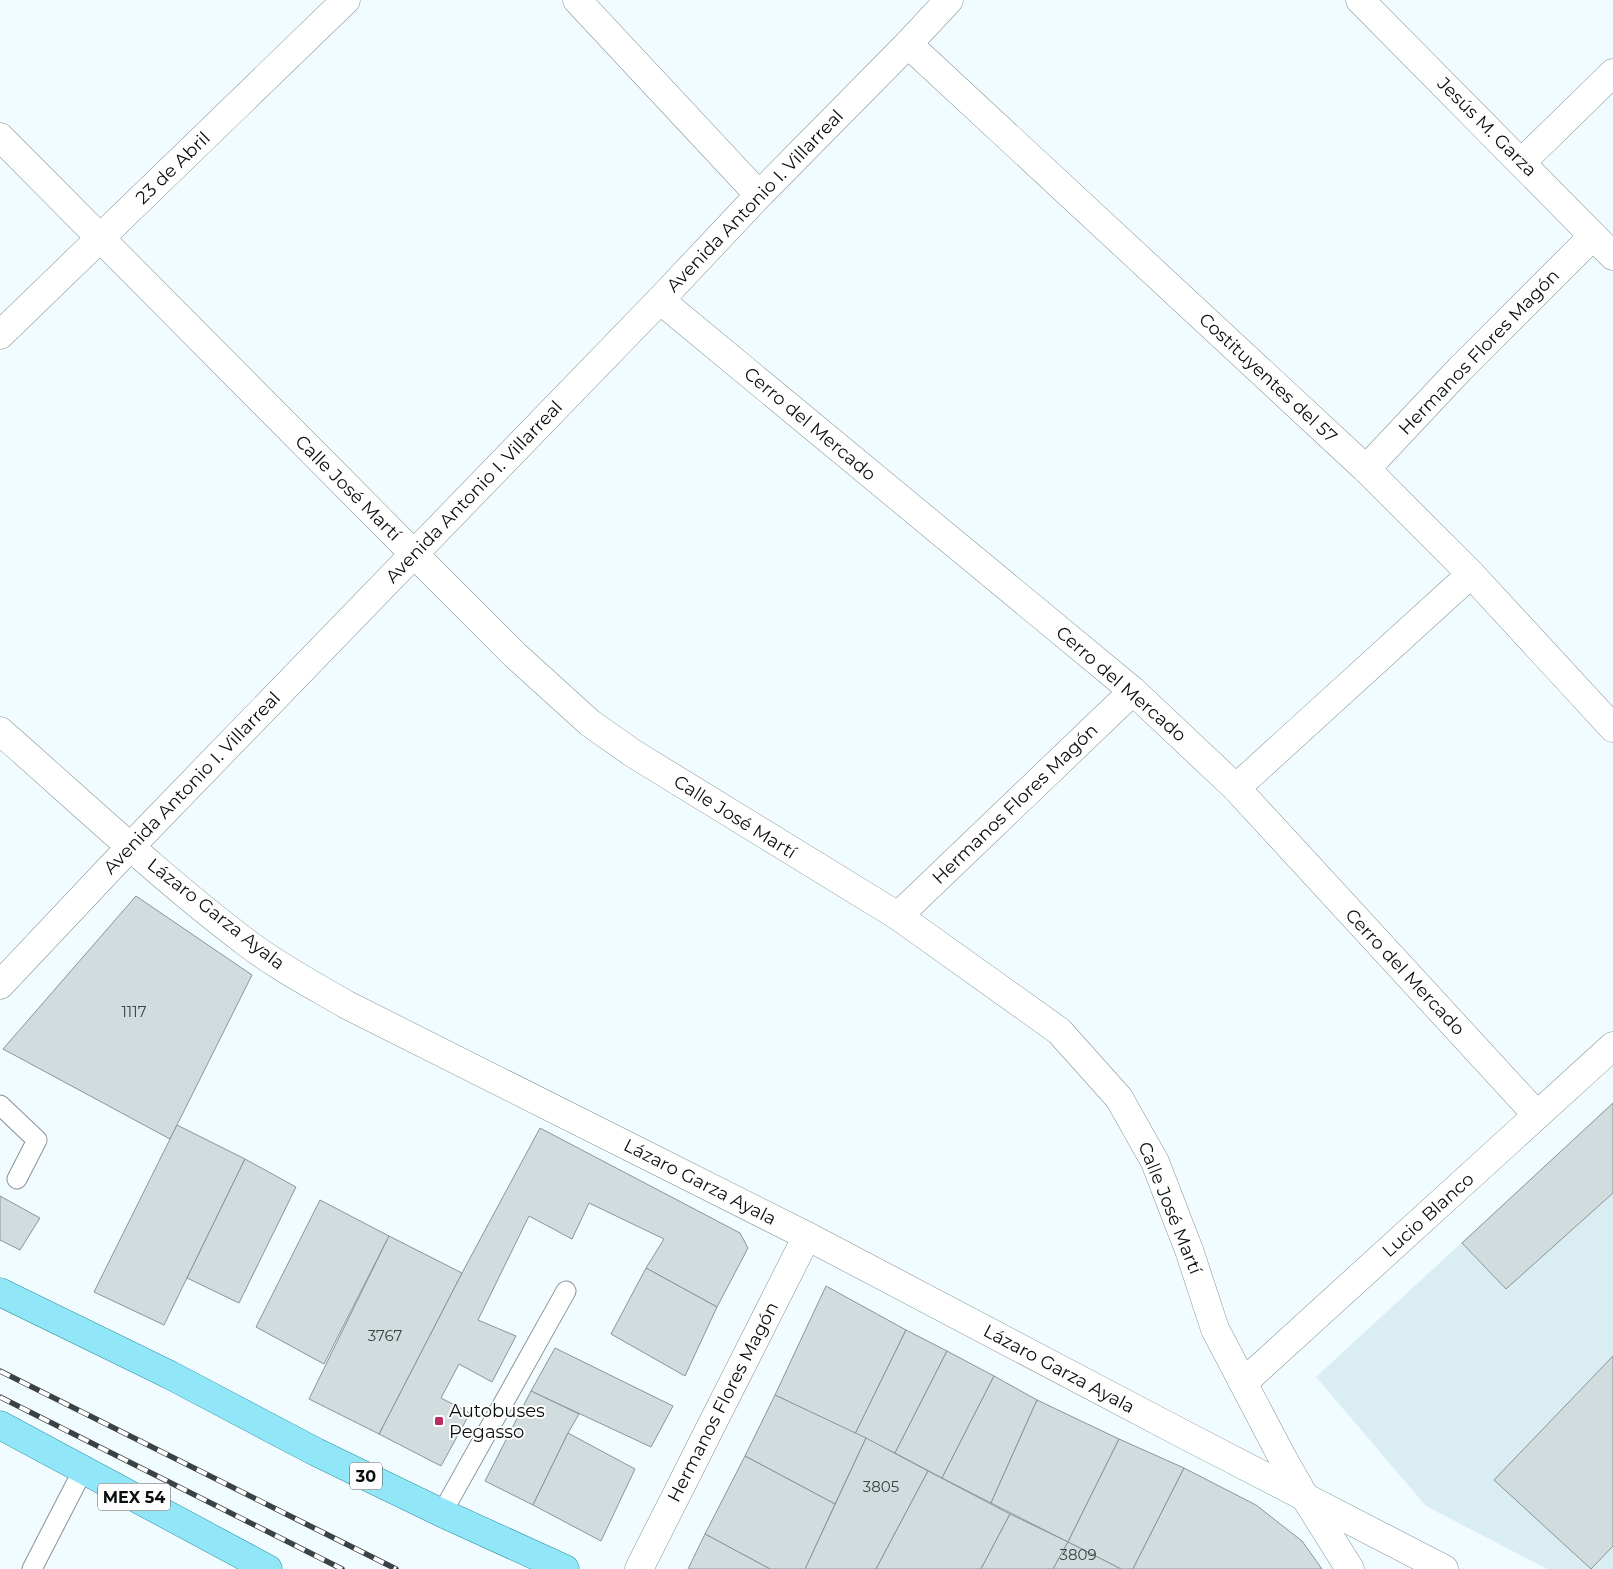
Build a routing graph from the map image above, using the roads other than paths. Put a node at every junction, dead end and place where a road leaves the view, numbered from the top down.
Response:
1 (346, 0) edge
2 (577, 0) edge
3 (948, 0) edge
4 (1360, 0) edge
5 (908, 44) junction
6 (1613, 73) edge
7 (0, 137) edge
8 (1522, 162) junction
9 (758, 195) junction
10 (1593, 236) junction
11 (100, 239) junction
12 (1613, 256) edge
13 (660, 300) junction
14 (0, 335) edge
15 (1366, 469) junction
16 (414, 554) junction
17 (1471, 574) junction
18 (1133, 691) junction
19 (1613, 728) edge
20 (0, 731) edge
21 (1236, 788) junction
22 (131, 846) junction
23 (898, 916) junction
24 (0, 985) edge
25 (1613, 1046) edge
26 (0, 1105) edge
27 (1537, 1115) junction
28 (17, 1179) dead end
29 (807, 1236) junction
30 (566, 1291) dead end
31 (0, 1292) edge
32 (1243, 1383) junction
33 (0, 1425) edge
34 (83, 1470) junction
35 (1306, 1499) junction
36 (442, 1513) junction
37 (261, 1567) edge
38 (32, 1569) edge
39 (566, 1569) edge
40 (639, 1569) edge
41 (1350, 1569) edge
42 (1444, 1569) edge

1 - 11 street, 23 de Abril
2 - 9 street
3 - 5 street, Avenida Antonio I. Villarreal
4 - 8 street, Jesús M. Garza
5 - 9 street, Avenida Antonio I. Villarreal
5 - 15 street, Costituyentes del 57
6 - 8 street
7 - 11 street, Calle José Martí
8 - 10 street, Jesús M. Garza
9 - 13 street, Avenida Antonio I. Villarreal
10 - 12 street, Jesús M. Garza
10 - 15 street, Hermanos Flores Magón
11 - 14 street, 23 de Abril
11 - 16 street, Calle José Martí
13 - 16 street, Avenida Antonio I. Villarreal
13 - 18 street, Cerro del Mercado
15 - 17 street, Costituyentes del 57
16 - 22 street, Avenida Antonio I. Villarreal
16 - 23 street, Calle José Martí
17 - 19 street, Costituyentes del 57
17 - 21 street
18 - 21 street, Cerro del Mercado
18 - 23 street, Hermanos Flores Magón
20 - 22 street, Lázaro Garza Ayala
21 - 27 street, Cerro del Mercado
22 - 24 street, Avenida Antonio I. Villarreal
22 - 29 street, Lázaro Garza Ayala
23 - 32 street, Calle José Martí
25 - 27 street, Lucio Blanco
26 - 28 lane
27 - 32 street, Lucio Blanco
29 - 35 street, Lázaro Garza Ayala
29 - 40 street, Hermanos Flores Magón
30 - 36 lane
31 - 36 main road, 30
32 - 35 street, Calle José Martí
33 - 34 main road, MEX 54
34 - 37 main road, MEX 54
34 - 38 lane
35 - 41 street, Calle José Martí
35 - 42 street, Lázaro Garza Ayala
36 - 39 main road, 30

